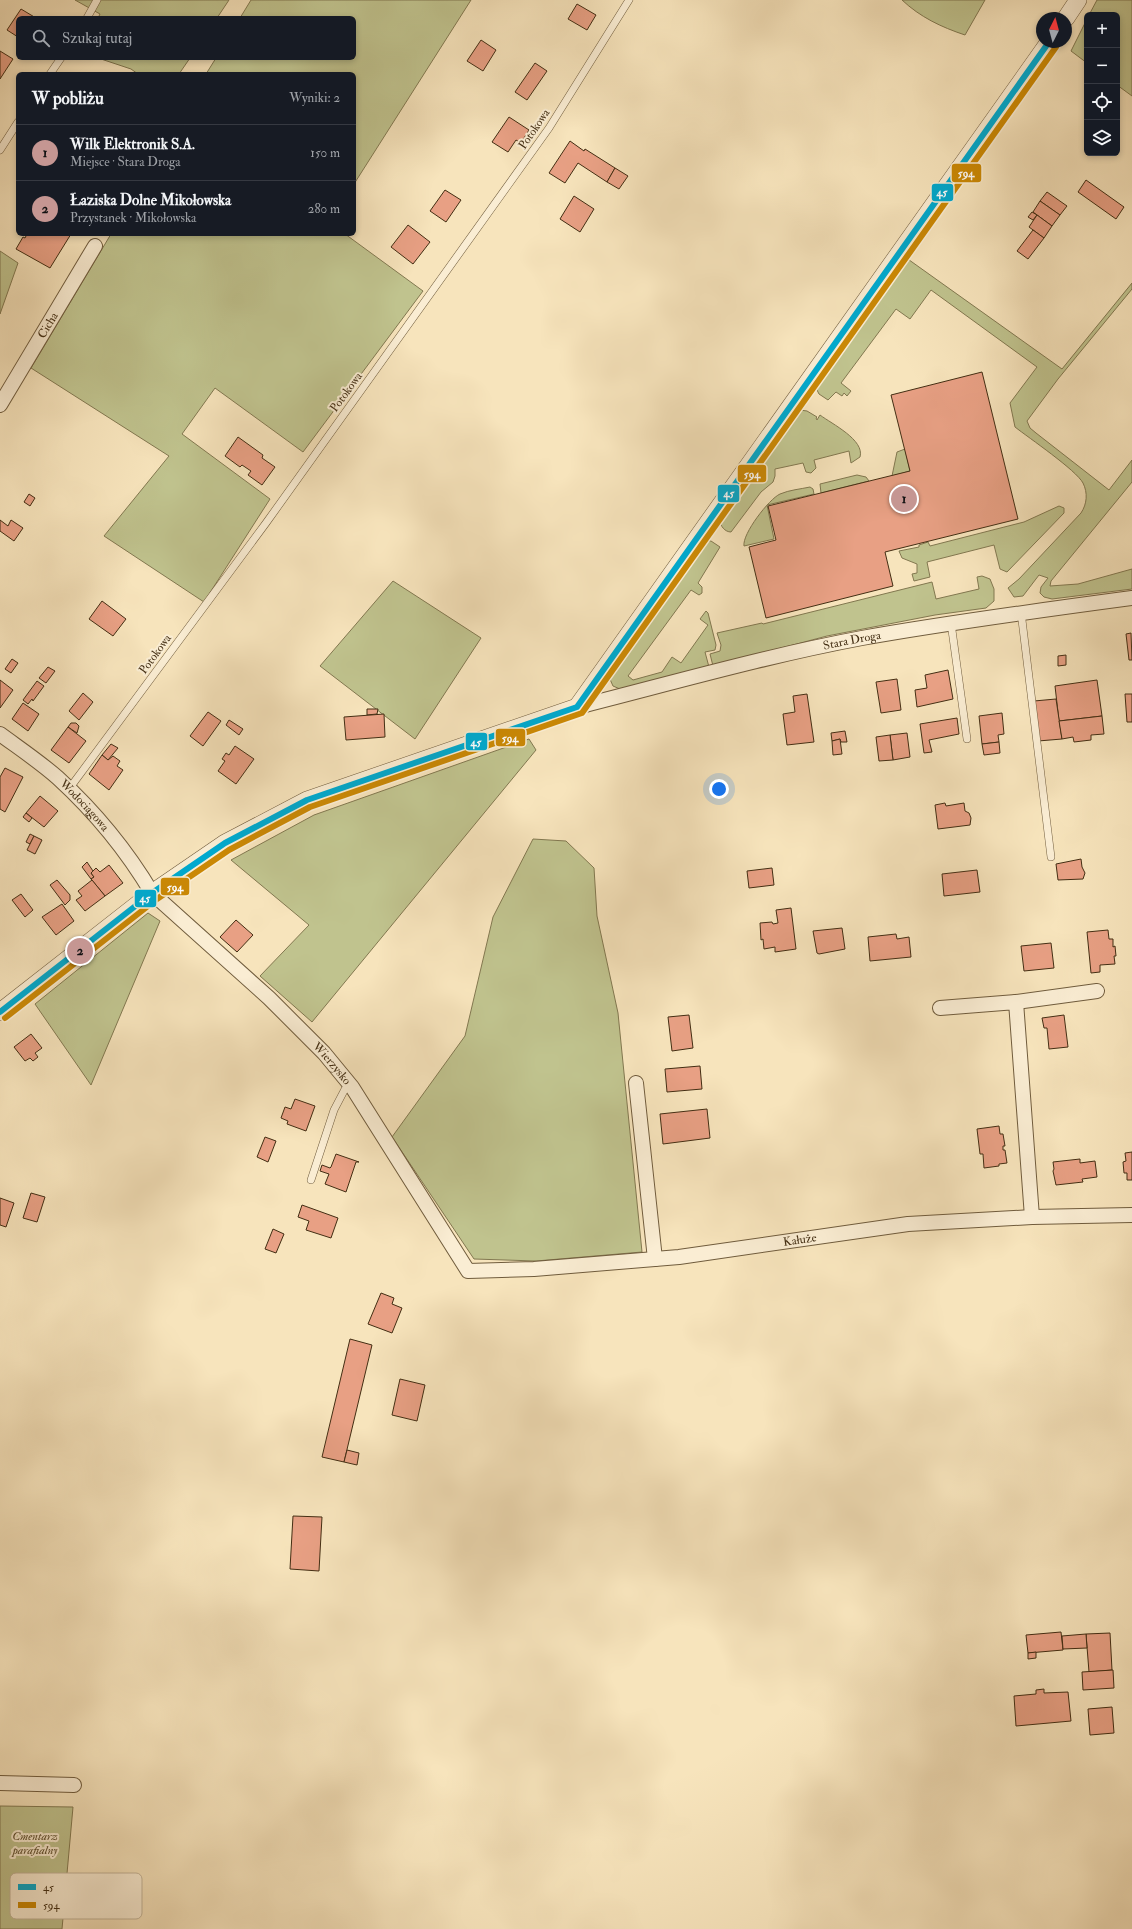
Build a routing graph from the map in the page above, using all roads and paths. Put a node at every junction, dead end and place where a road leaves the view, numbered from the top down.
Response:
1 (96, 0) edge
2 (629, 0) edge
3 (1078, 0) edge
4 (1070, 12) edge
5 (88, 16) edge
6 (1045, 48) edge
7 (59, 60) edge
8 (51, 72) edge
9 (16, 125) edge
10 (0, 150) edge
11 (95, 246) dead end
12 (0, 405) edge
13 (1132, 598) edge
14 (1021, 612) junction
15 (951, 623) junction
16 (577, 707) junction
17 (0, 734) edge
18 (967, 739) dead end
19 (70, 790) junction
20 (1051, 857) dead end
21 (152, 893) junction
22 (1097, 992) dead end
23 (1016, 1002) junction
24 (940, 1008) dead end
25 (0, 1012) edge
26 (636, 1083) dead end
27 (352, 1087) junction
28 (311, 1180) dead end
29 (1132, 1216) edge
30 (1032, 1217) junction
31 (655, 1259) junction
32 (468, 1271) joint
33 (0, 1783) edge
34 (74, 1785) dead end

1 - 5 lane
2 - 19 lane, Potokowa
3 - 4 street
6 - 16 street
7 - 8 lane
9 - 10 lane
11 - 12 street, Cicha
13 - 14 street, Stara Droga
14 - 15 street, Stara Droga
14 - 20 lane
15 - 16 street, Stara Droga
15 - 18 lane
16 - 21 street
17 - 19 street, Wodociągowa
19 - 21 street, Wodociągowa
21 - 25 street
21 - 27 street, Wierzysko
22 - 23 street
23 - 24 street
23 - 30 street
26 - 31 street
27 - 28 lane
27 - 32 street, Wierzysko
29 - 30 street, Kałuże
30 - 31 street, Kałuże
31 - 32 street, Kałuże
33 - 34 street

